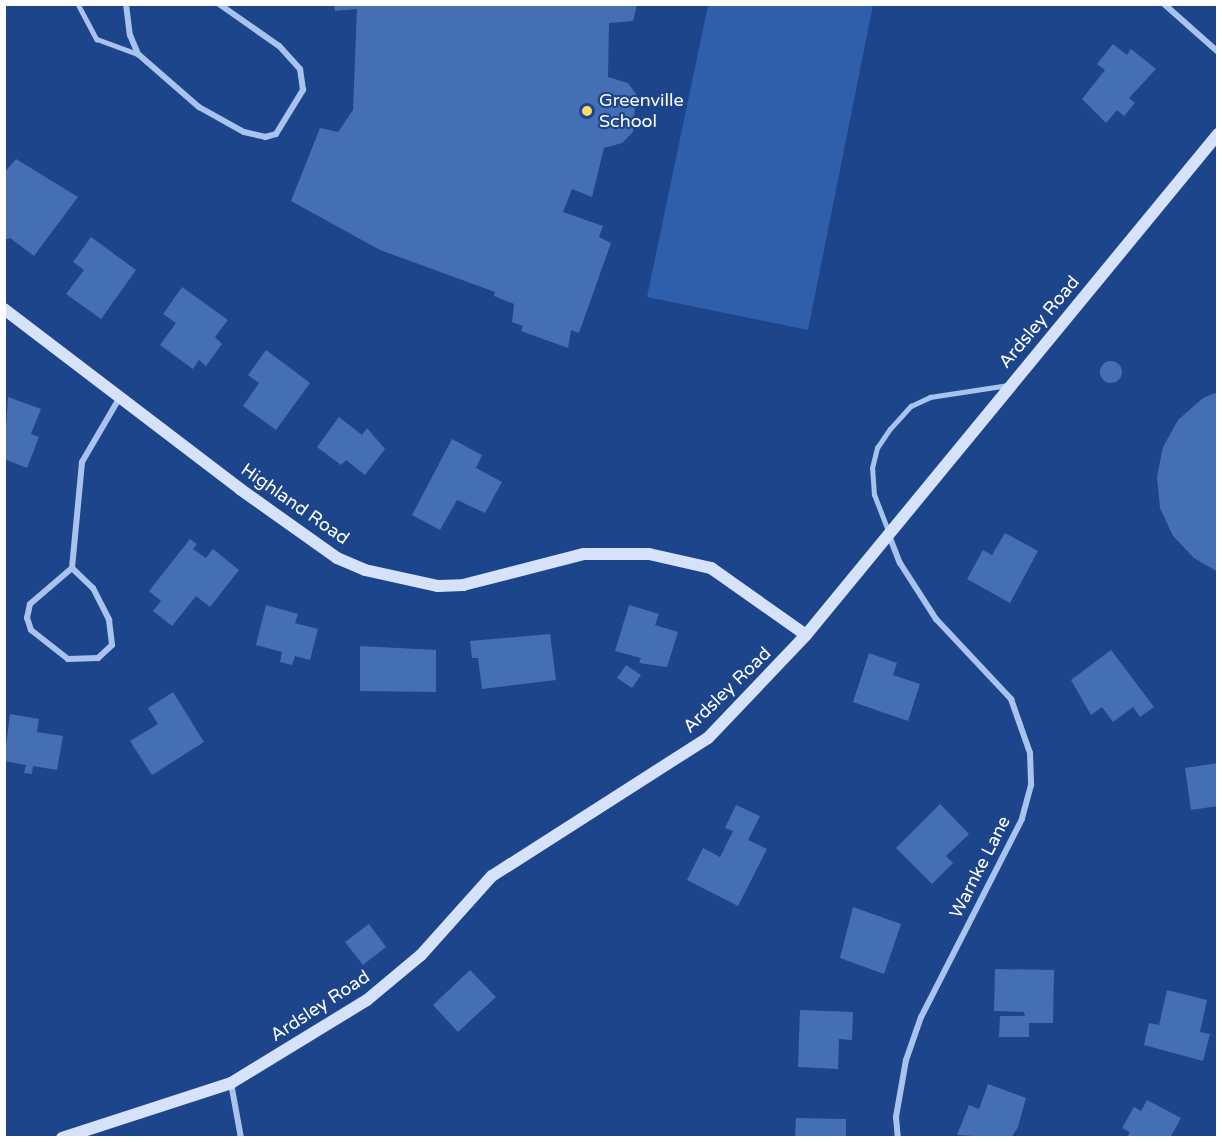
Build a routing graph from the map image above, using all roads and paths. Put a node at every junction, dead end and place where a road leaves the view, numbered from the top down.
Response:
1 (78, 4) edge
2 (126, 4) edge
3 (219, 4) edge
4 (1164, 4) edge
5 (1218, 52) edge
6 (138, 54) junction
7 (1218, 134) edge
8 (4, 309) edge
9 (1011, 385) junction
10 (120, 396) junction
11 (889, 535) junction
12 (72, 568) junction
13 (806, 635) junction
14 (231, 1083) junction
15 (62, 1137) edge
16 (241, 1137) edge
17 (898, 1137) edge

1 - 6 lane
2 - 6 street
3 - 6 street
4 - 5 street
7 - 9 main road, Ardsley Road
8 - 10 main road, Highland Road
9 - 11 main road, Ardsley Road
9 - 11 lane
10 - 12 street
10 - 13 main road, Highland Road
11 - 13 main road, Ardsley Road
11 - 17 street, Warnke Lane
12 - 12 street
13 - 14 main road, Ardsley Road
14 - 15 main road, Ardsley Road
14 - 16 street

